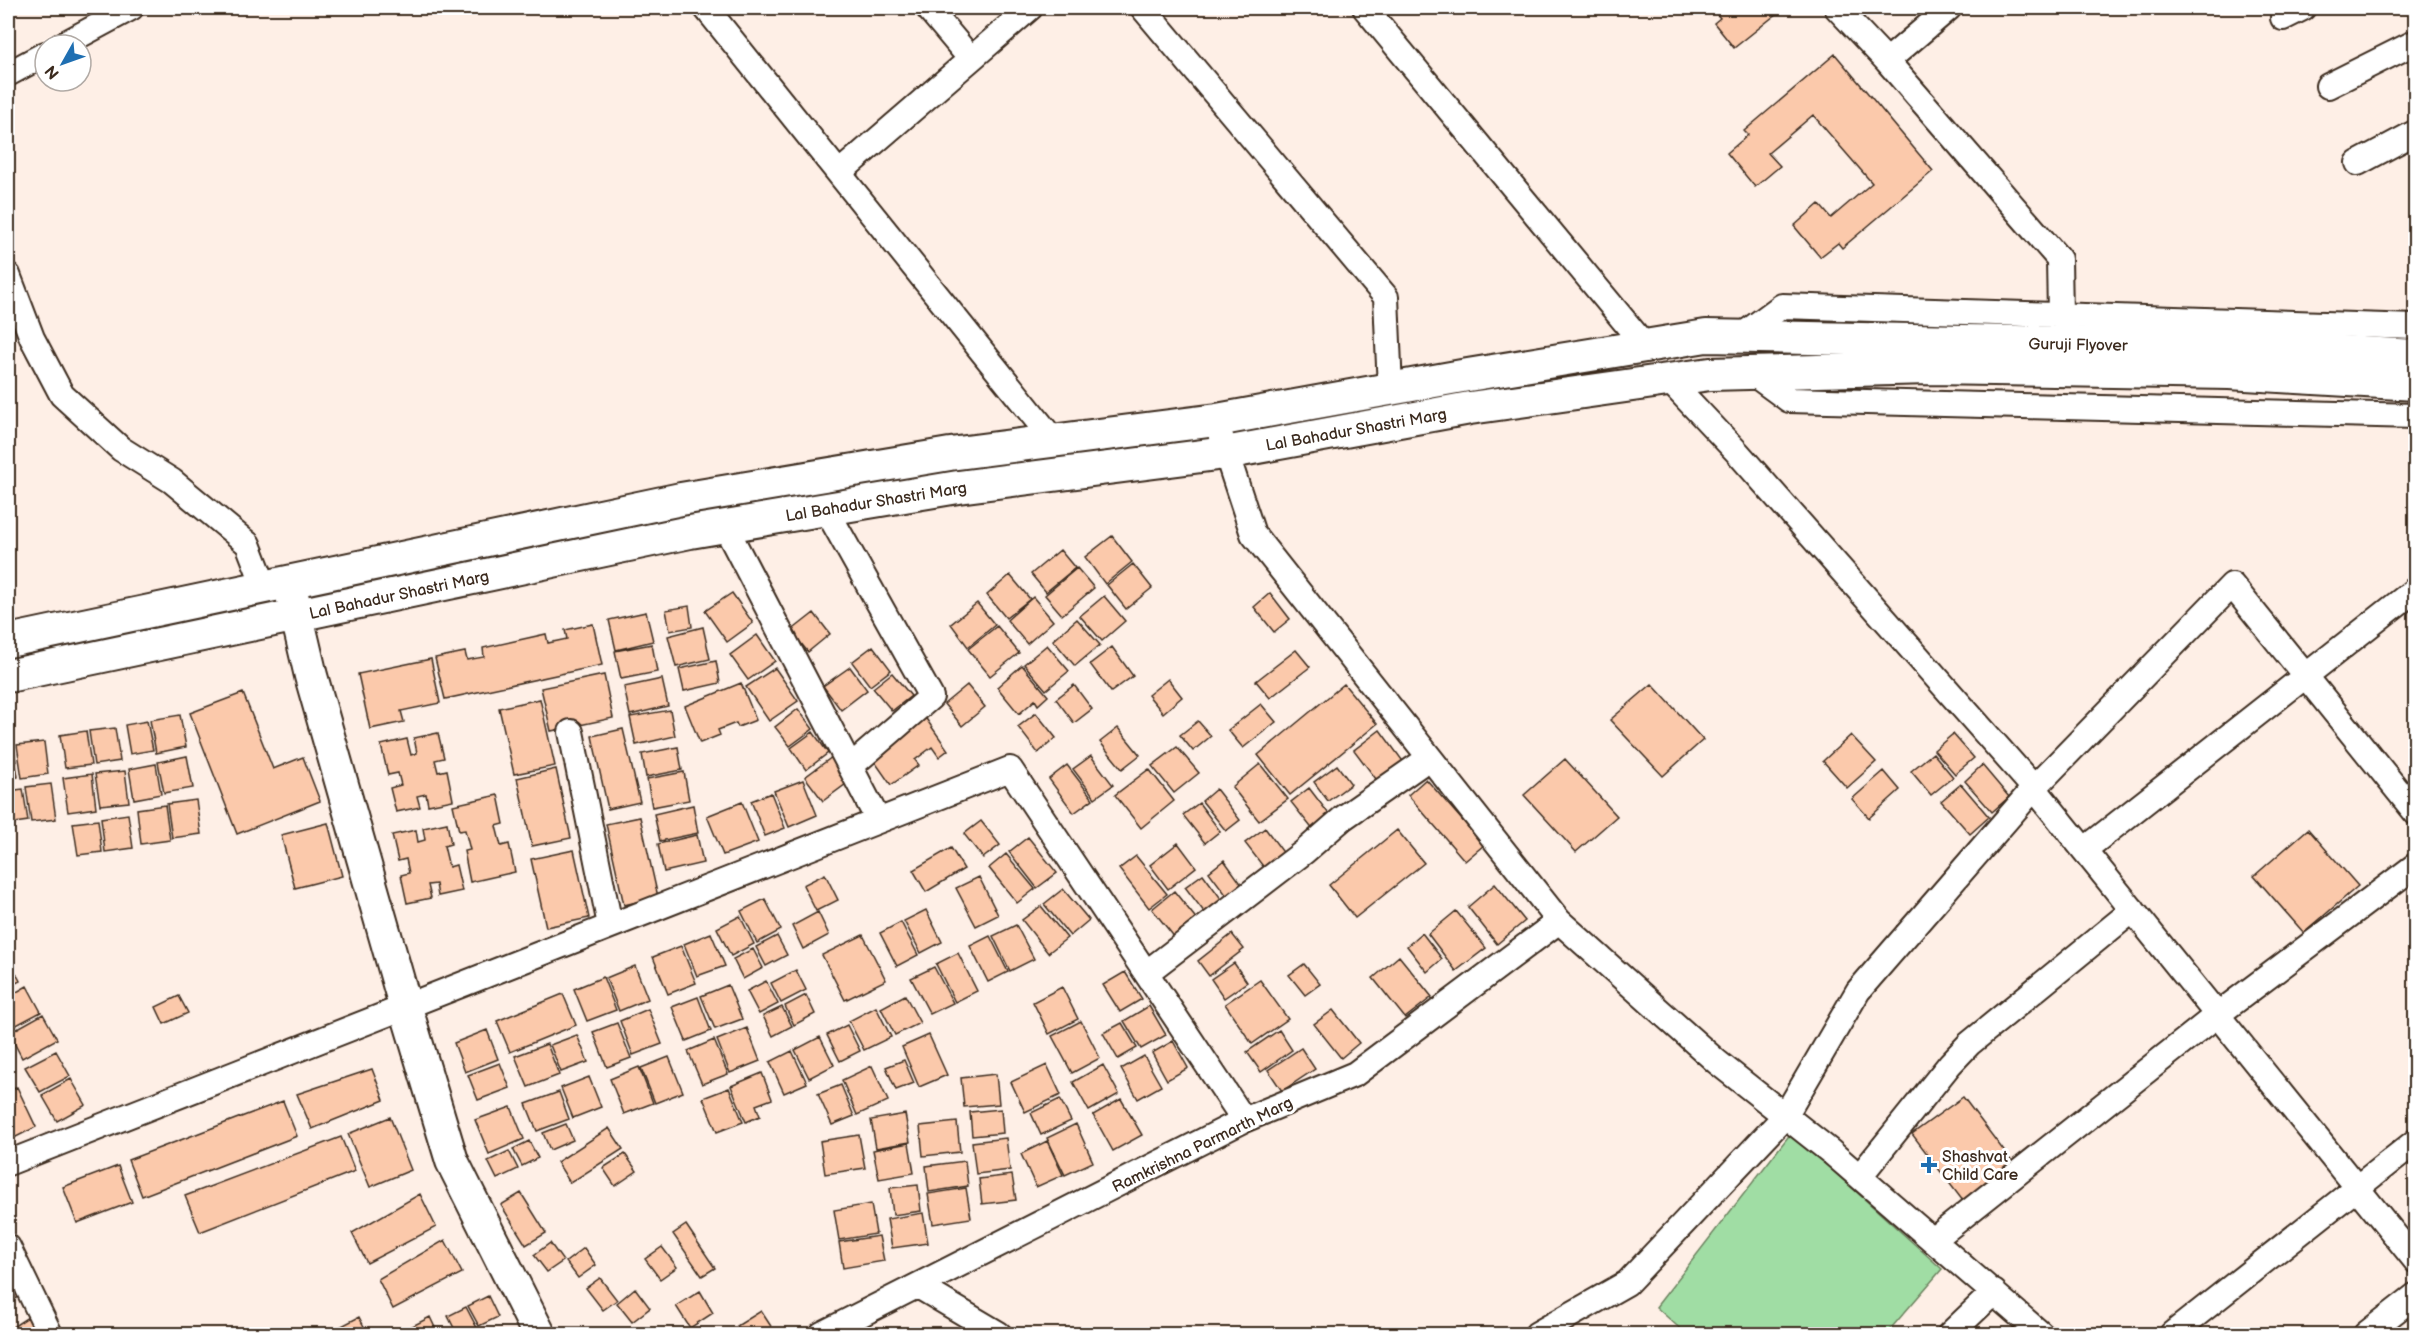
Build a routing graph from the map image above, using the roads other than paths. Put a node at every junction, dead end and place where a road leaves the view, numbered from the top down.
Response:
1 (131, 8) edge
2 (706, 8) edge
3 (928, 8) edge
4 (1030, 8) edge
5 (1143, 8) edge
6 (1365, 8) edge
7 (1837, 8) edge
8 (1949, 8) edge
9 (84, 33) edge
10 (2415, 42) edge
11 (970, 58) junction
12 (33, 60) edge
13 (1887, 61) junction
14 (8, 74) edge
15 (2328, 86) dead end
16 (2415, 132) edge
17 (2358, 163) dead end
18 (839, 173) junction
19 (8, 275) edge
20 (2060, 315) junction
21 (2415, 327) edge
22 (1740, 337) junction
23 (1646, 346) junction
24 (2415, 356) edge
25 (1752, 373) junction
26 (1668, 379) junction
27 (2415, 384) edge
28 (1390, 389) junction
29 (2415, 416) edge
30 (1216, 420) junction
31 (1054, 441) junction
32 (1225, 453) junction
33 (826, 509) junction
34 (725, 526) junction
35 (277, 586) junction
36 (2415, 590) edge
37 (298, 616) junction
38 (8, 641) edge
39 (8, 676) edge
40 (2305, 676) junction
41 (571, 732) dead end
42 (1429, 758) junction
43 (850, 767) junction
44 (2034, 788) junction
45 (2415, 813) edge
46 (878, 820) junction
47 (2084, 850) junction
48 (2415, 865) edge
49 (2133, 910) junction
50 (1559, 921) junction
51 (610, 925) junction
52 (1146, 973) junction
53 (405, 1005) junction
54 (2217, 1016) junction
55 (1785, 1116) junction
56 (1244, 1120) junction
57 (2415, 1141) edge
58 (8, 1163) edge
59 (1860, 1176) junction
60 (2356, 1187) junction
61 (1933, 1240) junction
62 (8, 1247) edge
63 (2415, 1261) edge
64 (918, 1286) junction
65 (1994, 1292) junction
66 (2415, 1295) edge
67 (50, 1335) edge
68 (538, 1335) edge
69 (822, 1335) edge
70 (999, 1335) edge
71 (1537, 1335) edge
72 (1950, 1335) edge
73 (2042, 1335) edge
74 (2172, 1335) edge
75 (2366, 1335) edge

1 - 9 street
2 - 18 street
3 - 11 street
4 - 11 street
5 - 28 street
6 - 23 street
7 - 13 street
8 - 13 street
10 - 15 street
11 - 18 street
12 - 14 street
13 - 20 street
16 - 17 street
18 - 31 street
19 - 35 street
20 - 21 street
20 - 22 street
22 - 23 main road, Lal Bahadur Shastri Marg
22 - 24 main road, Guruji Flyover
23 - 28 main road, Lal Bahadur Shastri Marg
25 - 26 main road, Lal Bahadur Shastri Marg
25 - 27 main road, Guruji Flyover
25 - 29 street
26 - 32 main road, Lal Bahadur Shastri Marg
26 - 44 street
28 - 30 main road, Lal Bahadur Shastri Marg
30 - 31 main road, Lal Bahadur Shastri Marg
30 - 32 street
31 - 35 main road, Lal Bahadur Shastri Marg
32 - 33 main road, Lal Bahadur Shastri Marg
32 - 42 street
33 - 34 main road, Lal Bahadur Shastri Marg
33 - 43 street
34 - 37 main road, Lal Bahadur Shastri Marg
34 - 43 street
35 - 37 main road
35 - 38 main road, Lal Bahadur Shastri Marg
36 - 40 street
37 - 39 main road, Lal Bahadur Shastri Marg
37 - 53 main road
40 - 44 street
40 - 45 street
40 - 47 street
41 - 51 street
42 - 50 street
42 - 52 street
43 - 46 street
44 - 47 street
44 - 55 street
46 - 51 street
46 - 52 street
47 - 49 street
48 - 54 street
49 - 54 street
49 - 59 street
50 - 55 street
50 - 56 street, Ramkrishna Parmarth Marg
51 - 53 street
52 - 56 street
53 - 58 street
53 - 68 main road
54 - 60 street
54 - 61 street
55 - 59 street
55 - 71 street
56 - 64 street, Ramkrishna Parmarth Marg
57 - 60 street
59 - 61 street
60 - 63 street
60 - 74 street
61 - 65 street
62 - 67 street
64 - 69 street, Ramkrishna Parmarth Marg
64 - 70 street
65 - 72 street
65 - 73 street
66 - 75 street

